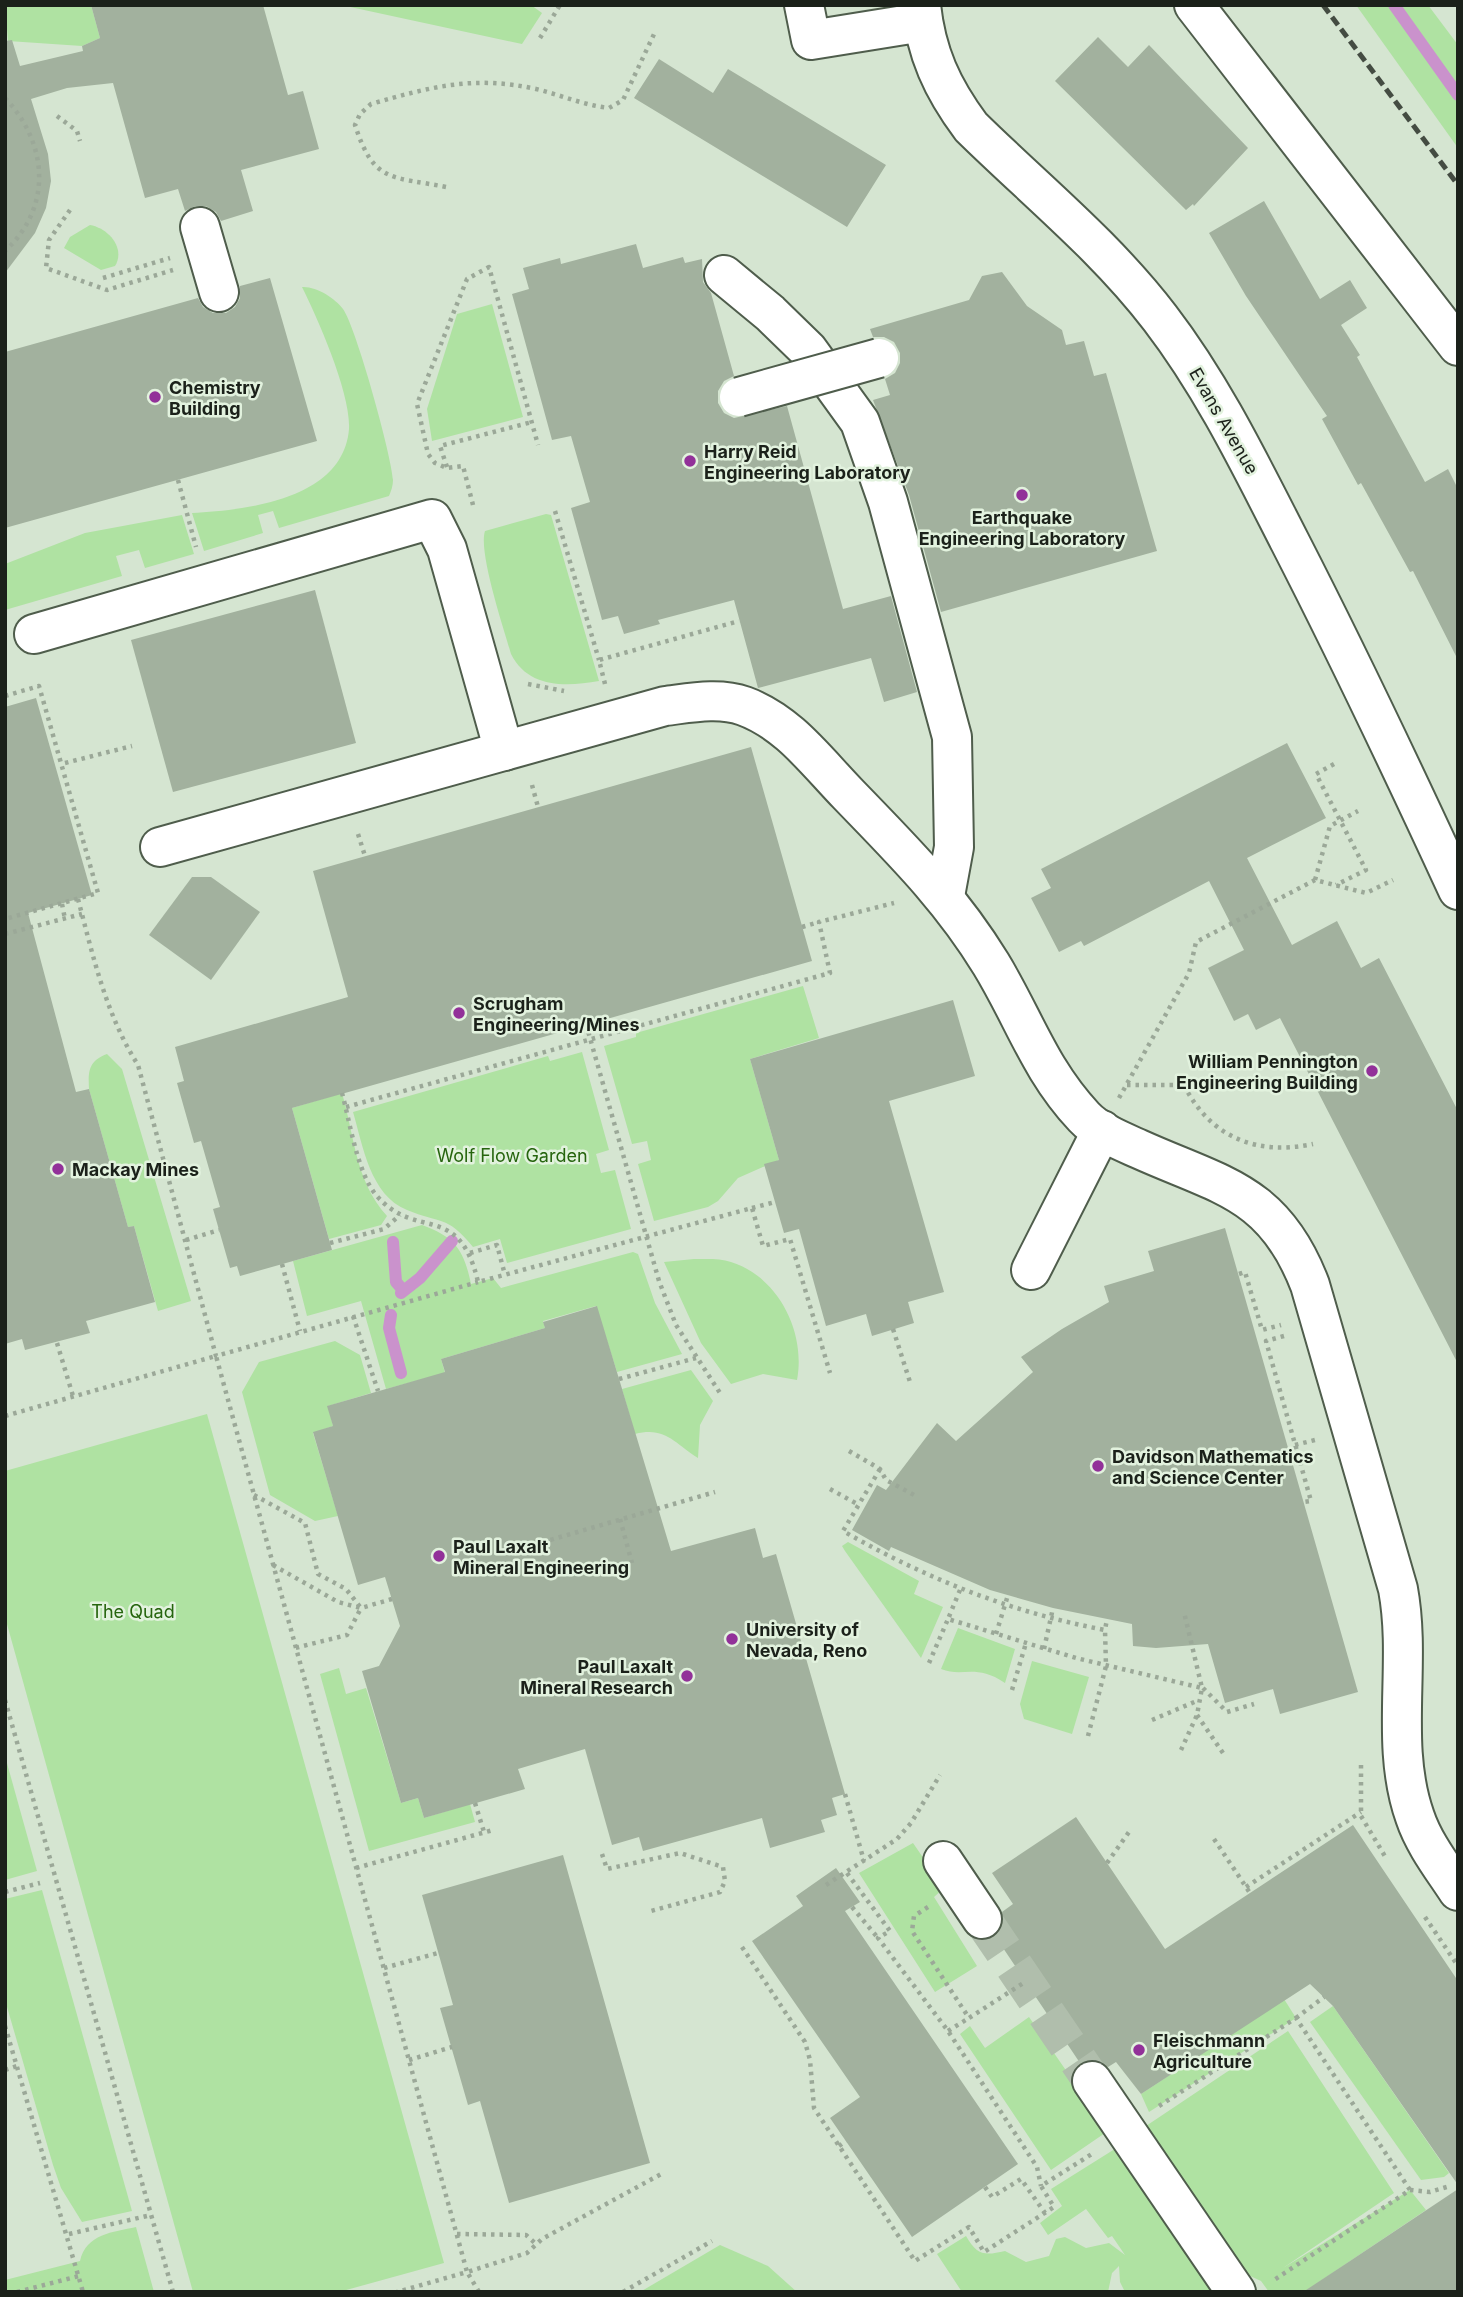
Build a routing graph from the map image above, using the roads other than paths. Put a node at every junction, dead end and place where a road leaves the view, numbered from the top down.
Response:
1 (804, 5) edge
2 (1194, 5) edge
3 (922, 13) edge
4 (724, 275) dead end
5 (1458, 346) edge
6 (879, 358) dead end
7 (739, 397) dead end
8 (34, 634) dead end
9 (504, 751) junction
10 (160, 847) dead end
11 (1458, 890) edge
12 (945, 896) junction
13 (1102, 1130) junction
14 (1031, 1270) dead end
15 (952, 1875) road end
16 (1458, 1891) edge
17 (982, 1919) tunnel mouth
18 (1092, 2081) tunnel mouth
19 (1251, 2288) edge

1 - 3 street
2 - 5 street
3 - 11 street, Evans Avenue
4 - 12 street
6 - 7 street, bridge
8 - 9 street
9 - 10 street
9 - 12 street
12 - 13 street
13 - 14 street
13 - 16 street
15 - 17 street
18 - 19 street

